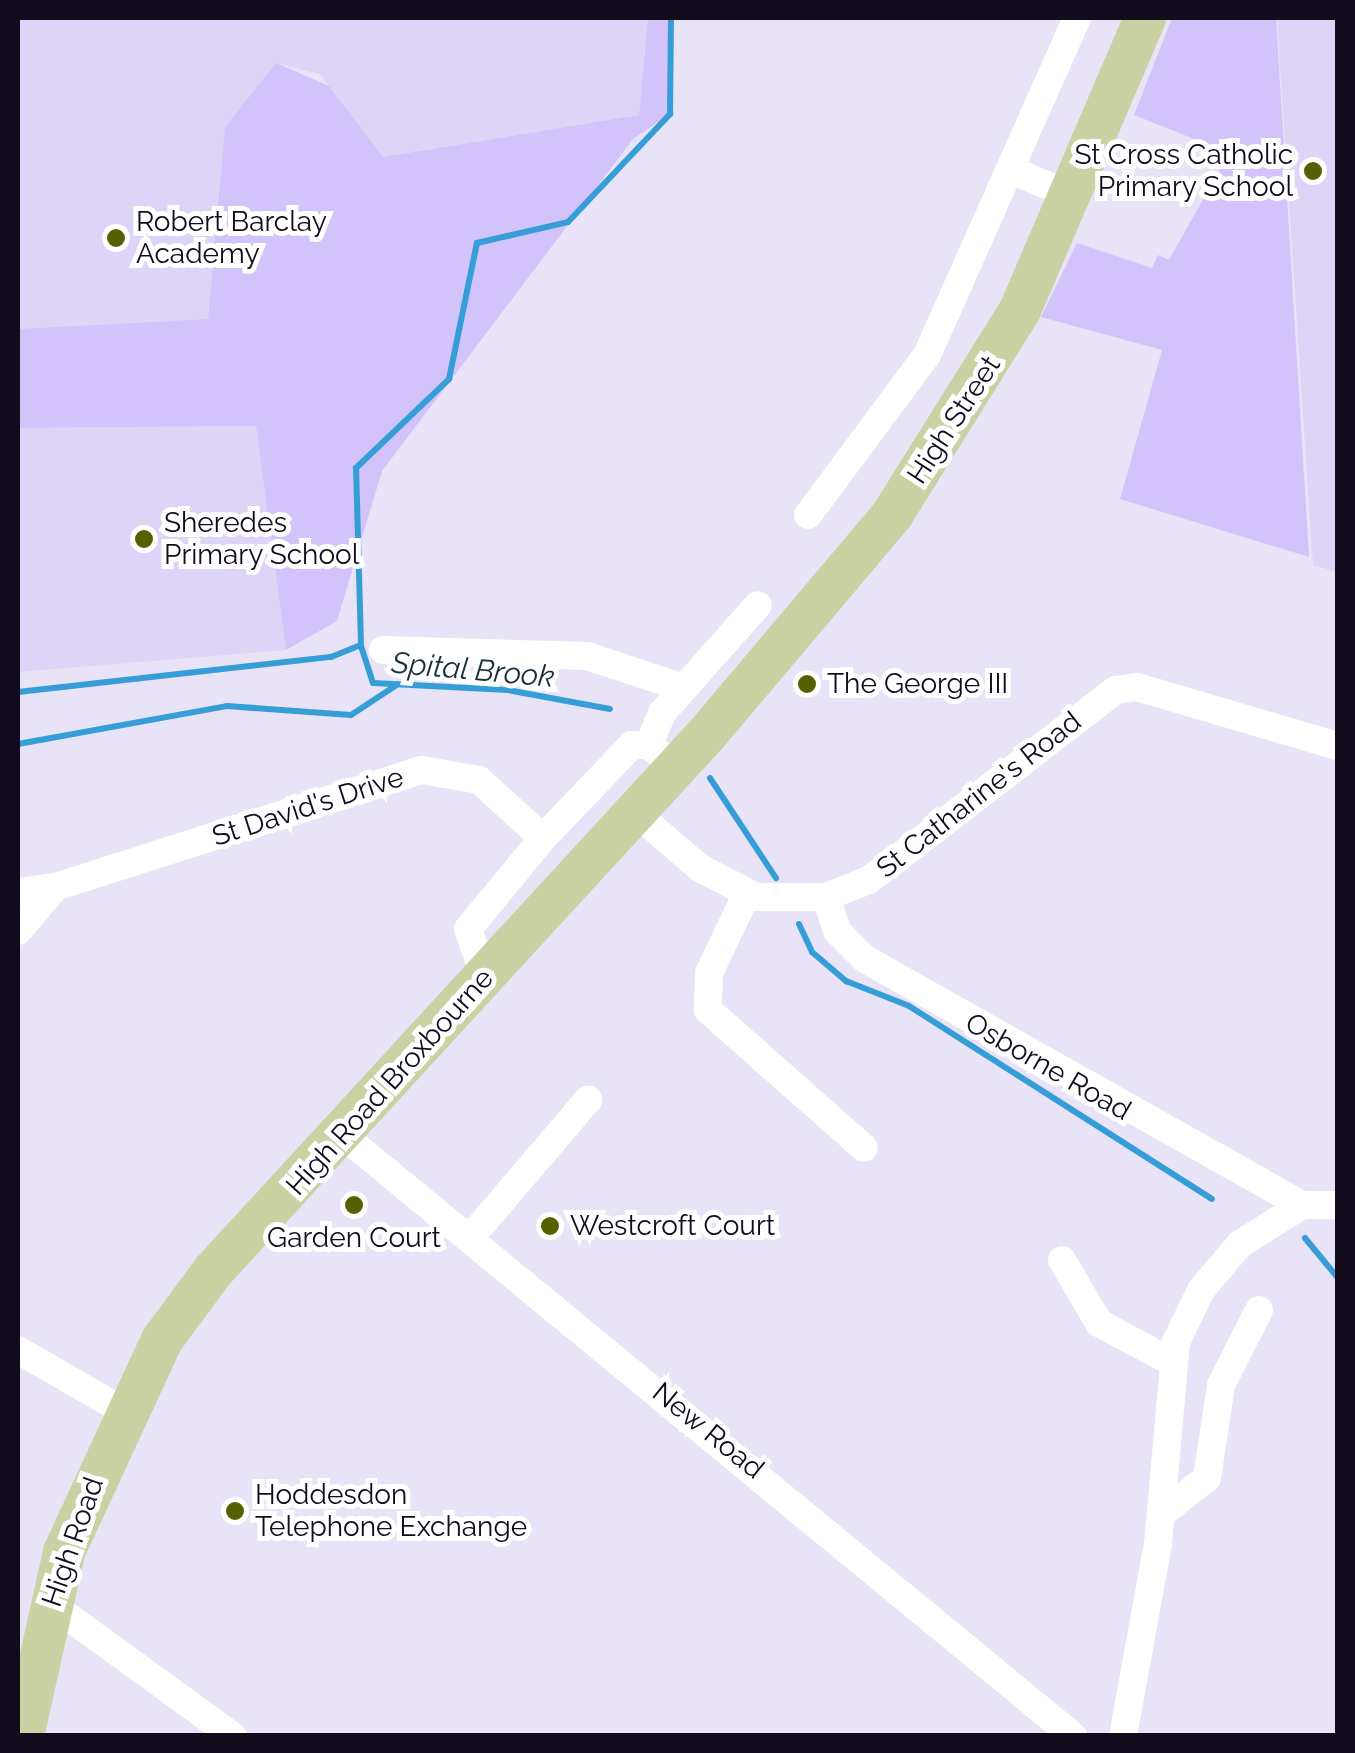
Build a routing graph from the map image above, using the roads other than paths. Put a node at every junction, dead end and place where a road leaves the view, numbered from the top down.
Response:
1 (1078, 18) edge
2 (1145, 18) edge
3 (1015, 172) junction
4 (1071, 196) junction
5 (808, 515) dead end
6 (758, 605) dead end
7 (383, 650) dead end
8 (684, 688) junction
9 (1338, 746) edge
10 (662, 756) junction
11 (636, 813) junction
12 (543, 838) junction
13 (55, 887) junction
14 (18, 892) edge
15 (746, 893) junction
16 (826, 896) junction
17 (18, 931) edge
18 (485, 978) junction
19 (588, 1100) dead end
20 (339, 1132) junction
21 (864, 1148) dead end
22 (1302, 1204) junction
23 (1338, 1205) edge
24 (470, 1238) junction
25 (1062, 1260) dead end
26 (1259, 1310) dead end
27 (18, 1350) edge
28 (1170, 1361) junction
29 (122, 1410) junction
30 (1161, 1514) junction
31 (51, 1604) junction
32 (24, 1680) edge
33 (1070, 1735) edge
34 (23, 1736) edge
35 (233, 1736) edge
36 (1123, 1736) edge

1 - 3 street
2 - 4 main road, High Street
3 - 4 street
3 - 5 street
4 - 10 main road, High Street
6 - 8 street
7 - 8 street
8 - 10 street
9 - 16 street, St Catharine's Road
10 - 11 main road, High Road Broxbourne
10 - 12 street
11 - 15 street, St Catharine's Road
11 - 18 main road, High Road Broxbourne
12 - 13 street, St David's Drive
12 - 18 street
13 - 14 street, St David's Drive
13 - 17 street
15 - 16 street, St Catharine's Road
15 - 21 street
16 - 22 street, Osborne Road
18 - 20 main road, High Road Broxbourne
19 - 24 street
20 - 24 street, New Road
20 - 29 main road, High Road Broxbourne
22 - 23 street
22 - 28 street
24 - 33 street, New Road
25 - 28 street
26 - 30 street
27 - 29 street
28 - 30 street
29 - 31 main road, High Road
30 - 36 street
31 - 32 main road, High Road
31 - 35 street
32 - 34 main road, High Road

